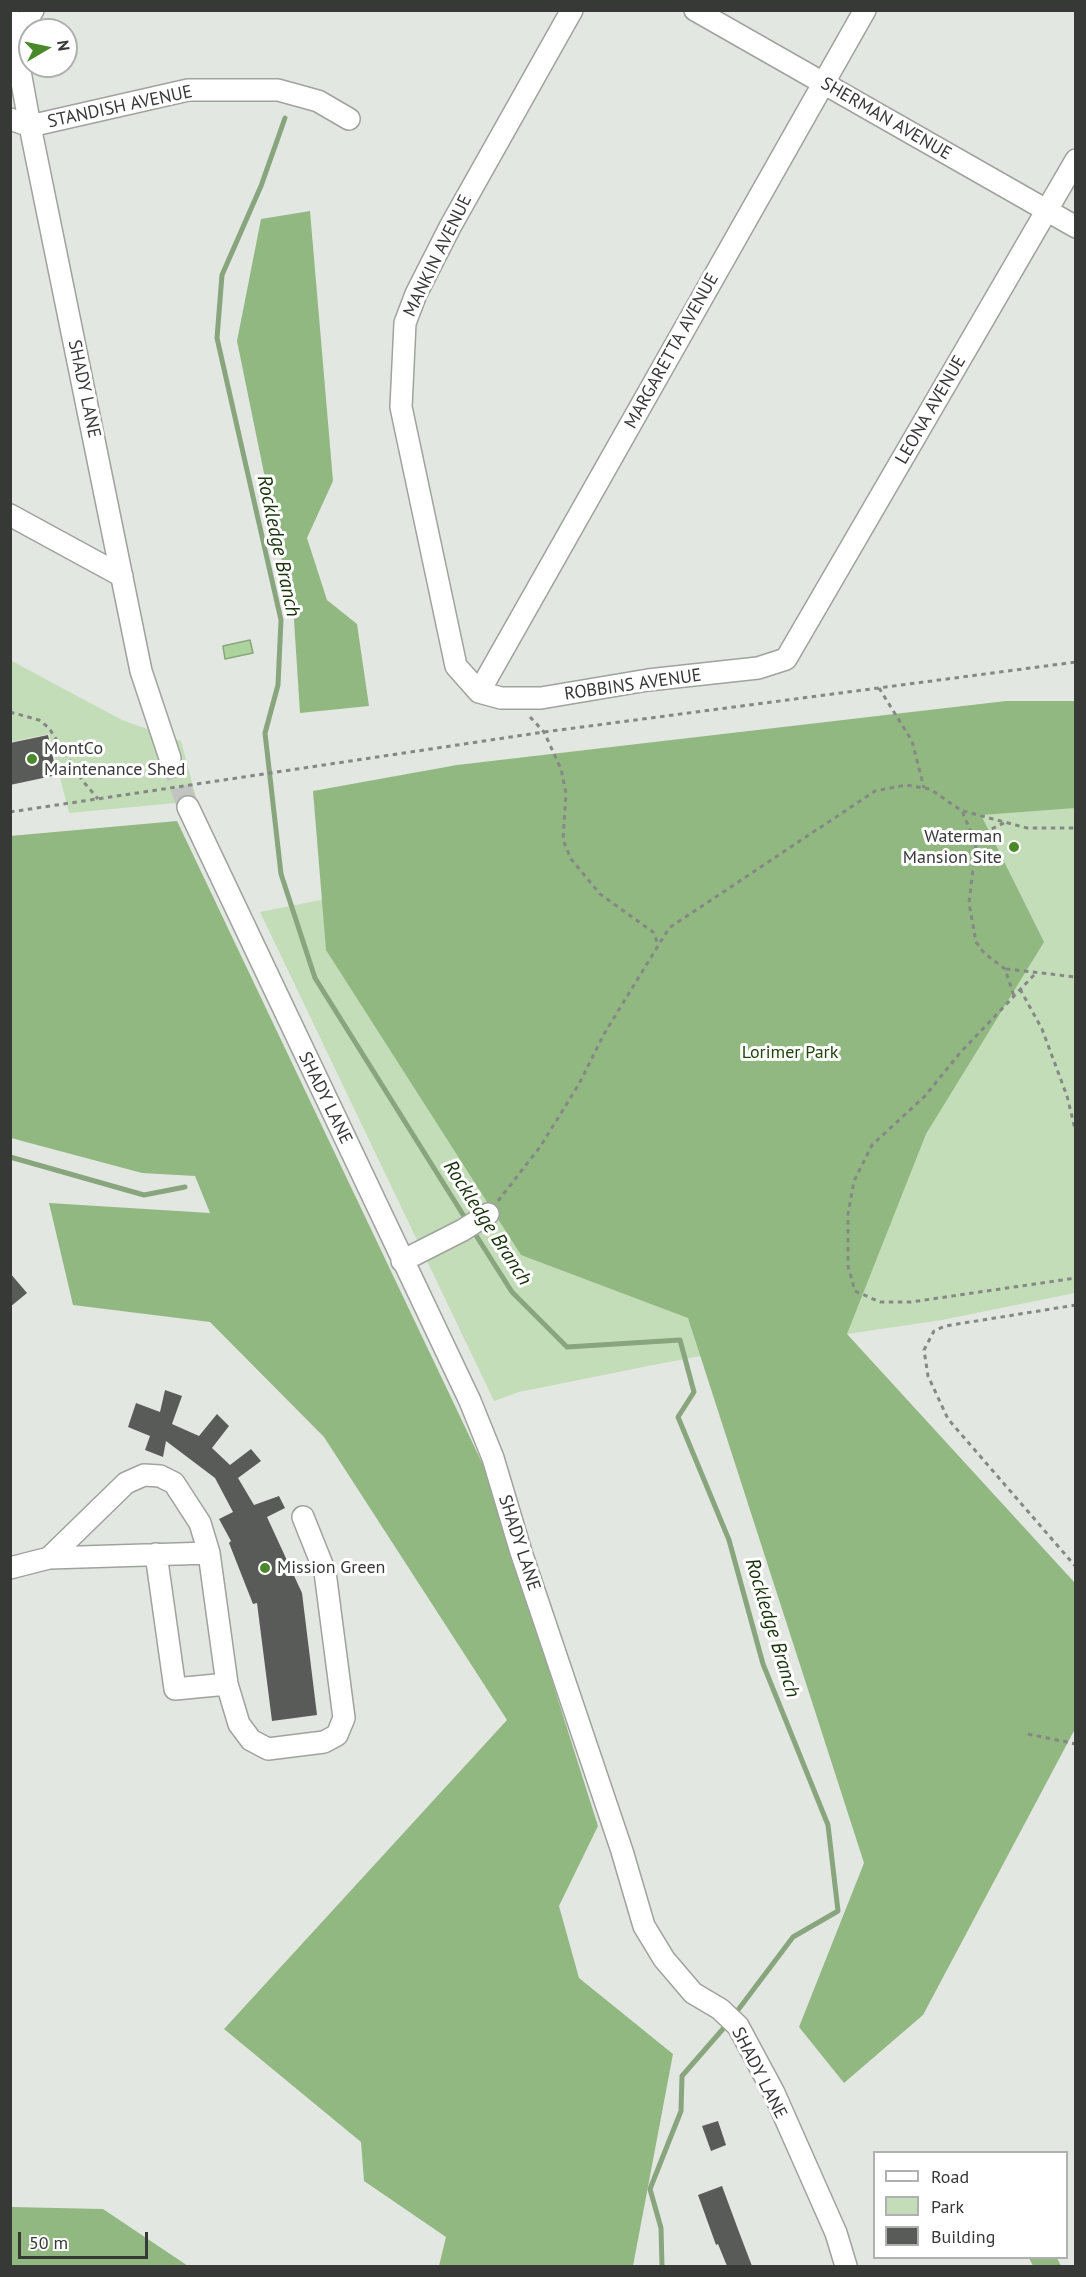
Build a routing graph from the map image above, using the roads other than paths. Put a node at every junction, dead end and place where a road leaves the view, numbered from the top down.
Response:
1 (33, 10) edge
2 (572, 10) edge
3 (695, 10) edge
4 (865, 10) edge
5 (10, 17) edge
6 (13, 47) edge
7 (823, 82) junction
8 (349, 119) dead end
9 (20, 123) edge
10 (1076, 160) edge
11 (1046, 212) junction
12 (1076, 227) edge
13 (10, 515) edge
14 (122, 576) junction
15 (786, 659) joint
16 (479, 692) junction
17 (170, 758) tunnel mouth
18 (188, 807) tunnel mouth
19 (488, 1214) road end
20 (402, 1260) junction
21 (303, 1517) dead end
22 (209, 1553) junction
23 (156, 1554) junction
24 (48, 1558) junction
25 (10, 1568) edge
26 (227, 1684) junction
27 (846, 2266) edge

1 - 6 street
2 - 16 street, MANKIN AVENUE
3 - 7 street, SHERMAN AVENUE
4 - 7 street, MARGARETTA AVENUE
5 - 6 street, SHADY LANE
6 - 9 street, SHADY LANE
7 - 11 street, SHERMAN AVENUE
7 - 16 street, MARGARETTA AVENUE
8 - 9 street, STANDISH AVENUE
9 - 14 street, SHADY LANE
10 - 11 street, LEONA AVENUE
11 - 12 street, SHERMAN AVENUE
11 - 15 street, LEONA AVENUE
13 - 14 street
14 - 17 street, SHADY LANE
15 - 16 street, ROBBINS AVENUE
18 - 20 street, SHADY LANE
19 - 20 street
20 - 27 street, SHADY LANE
21 - 26 street
22 - 23 street
22 - 24 street
22 - 26 street
23 - 24 street
23 - 26 street
24 - 25 street

